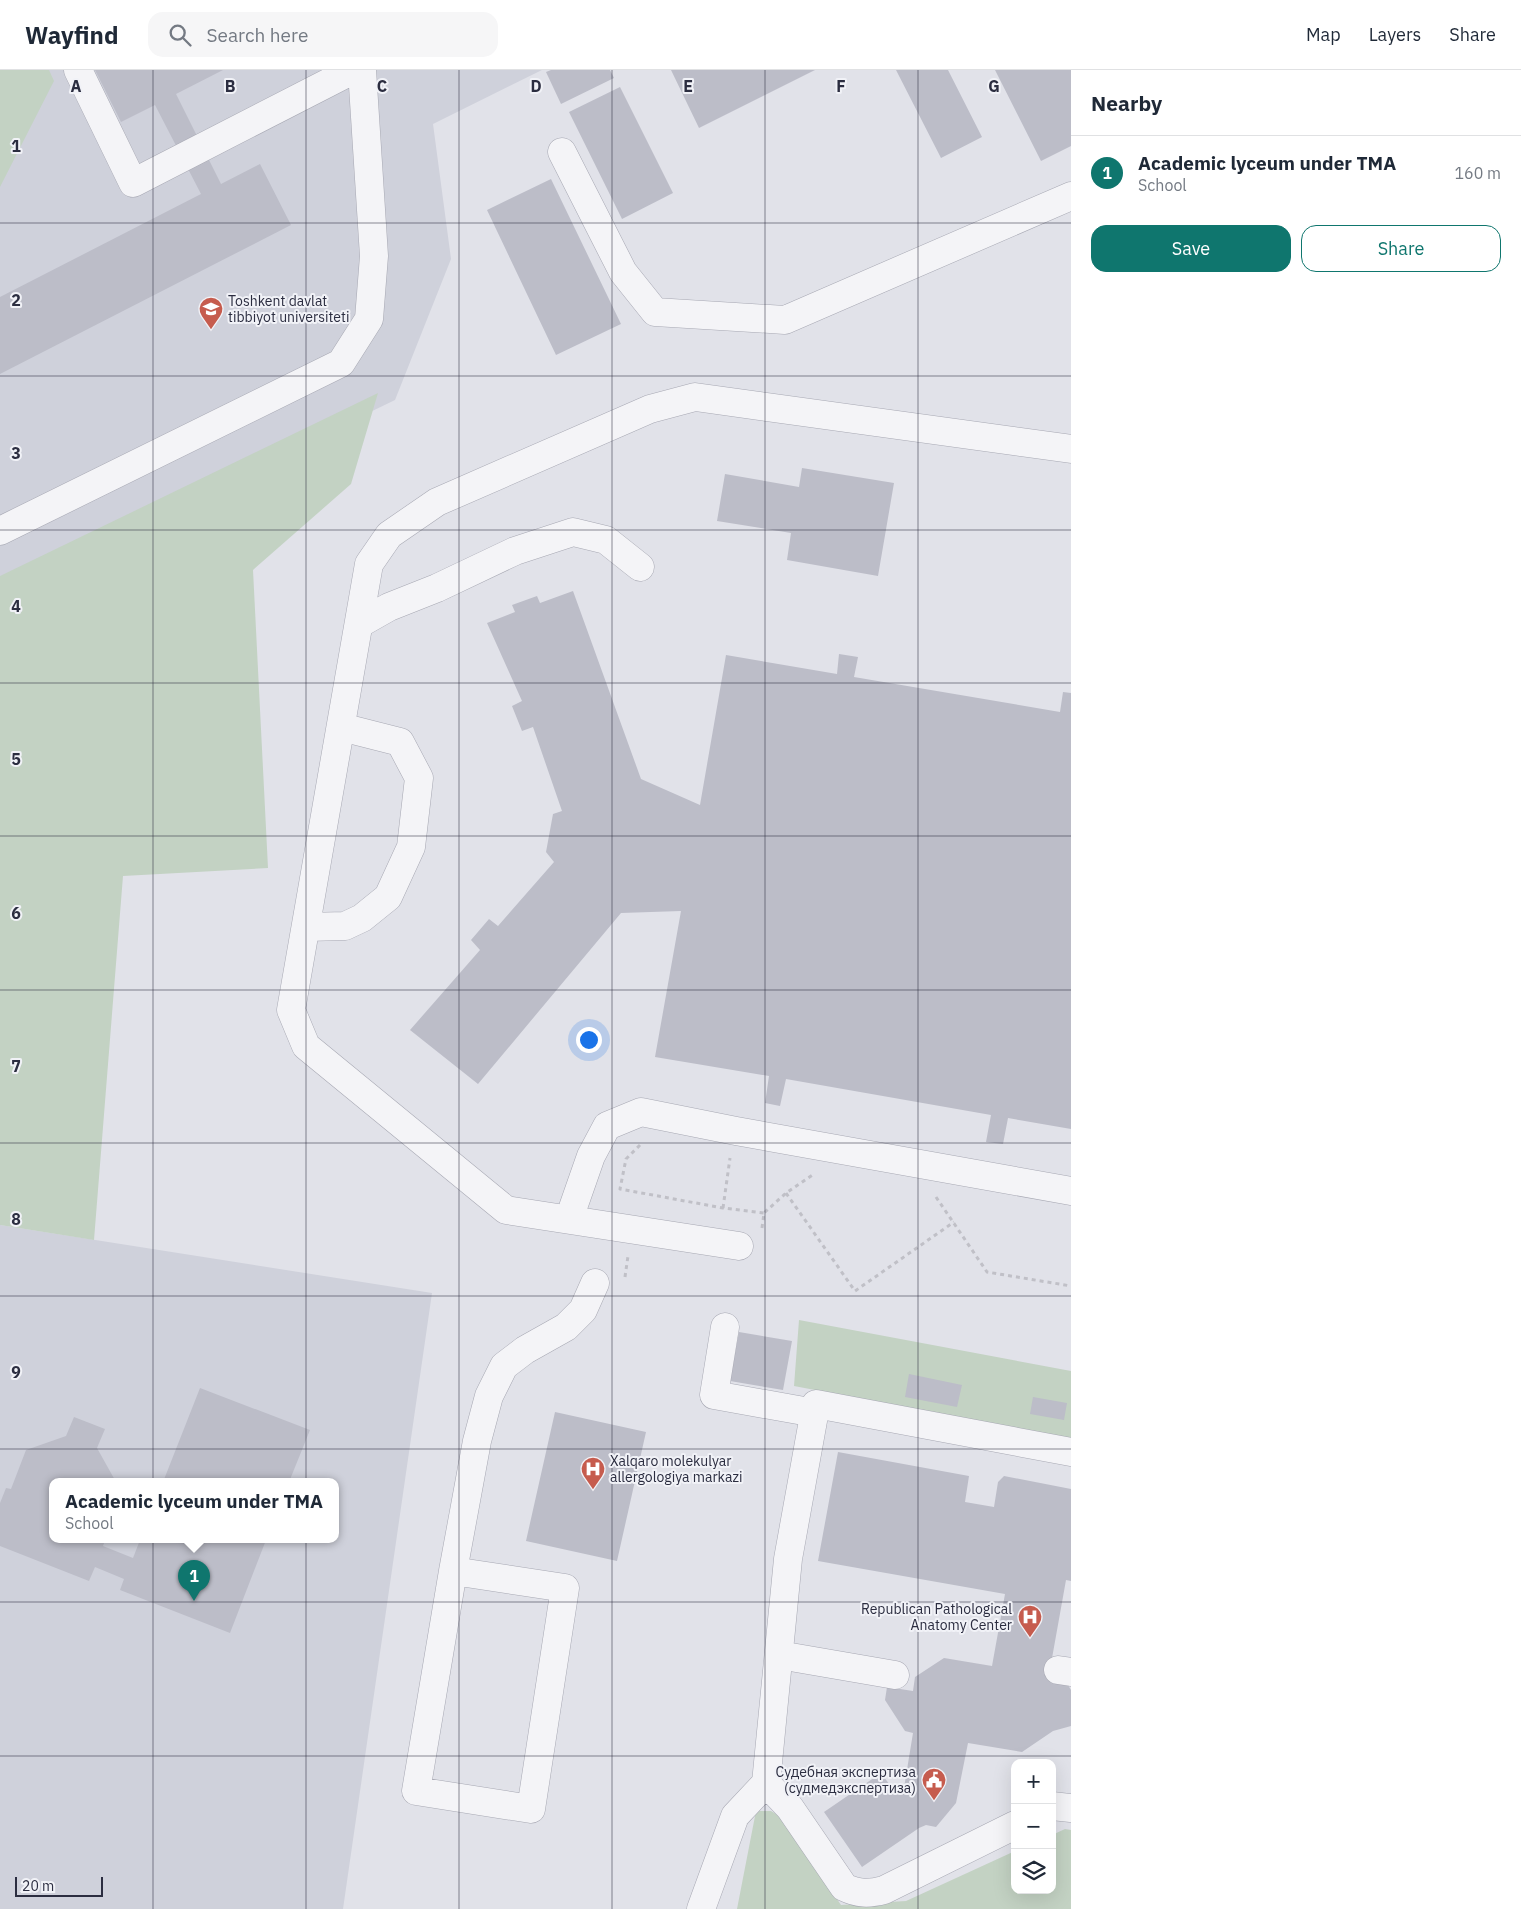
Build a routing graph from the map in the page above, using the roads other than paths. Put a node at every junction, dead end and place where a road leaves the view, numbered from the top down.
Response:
1 (78, 70) edge
2 (353, 70) edge
3 (362, 70) edge
4 (562, 152) dead end
5 (1071, 196) edge
6 (1071, 449) edge
7 (0, 531) edge
8 (640, 567) dead end
9 (359, 624) junction
10 (341, 727) junction
11 (306, 927) junction
12 (1071, 1191) edge
13 (569, 1220) junction
14 (739, 1246) dead end
15 (595, 1283) dead end
16 (725, 1327) dead end
17 (815, 1413) junction
18 (1071, 1452) edge
19 (453, 1571) junction
20 (779, 1655) junction
21 (895, 1675) dead end
22 (766, 1783) junction
23 (1056, 1806) edge
24 (1071, 1808) edge
25 (1011, 1827) edge
26 (701, 1909) edge

1 - 2 lane
3 - 7 lane
4 - 5 lane
6 - 9 lane
8 - 9 lane
9 - 10 lane
10 - 11 lane
10 - 11 lane
11 - 13 lane
12 - 13 lane
13 - 14 lane
15 - 19 lane
16 - 17 lane
17 - 18 lane
17 - 20 lane
19 - 19 lane
20 - 21 lane
20 - 22 lane
22 - 25 lane
22 - 26 lane
23 - 24 lane

